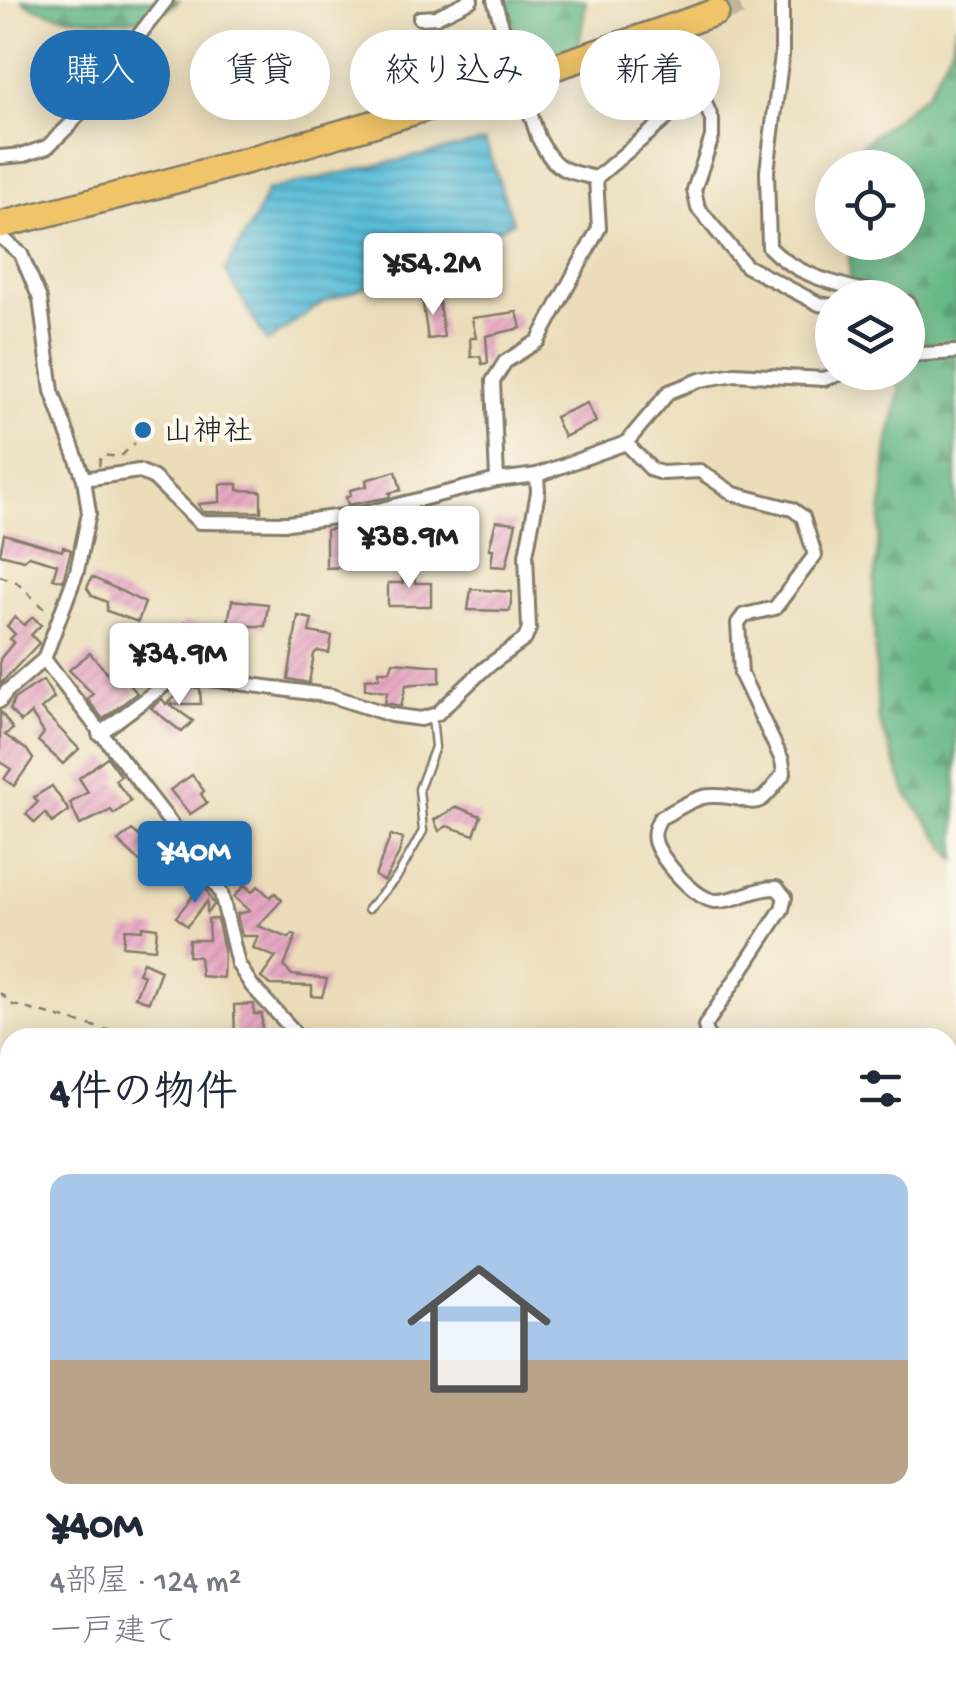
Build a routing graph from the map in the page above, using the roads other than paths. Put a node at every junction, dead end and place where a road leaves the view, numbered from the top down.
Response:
1 (166, 0) edge
2 (471, 0) edge
3 (494, 0) edge
4 (782, 0) edge
5 (716, 12) tunnel mouth
6 (420, 18) dead end
7 (665, 120) edge
8 (712, 120) edge
9 (0, 157) edge
10 (596, 178) junction
11 (2, 237) edge
12 (826, 280) edge
13 (815, 302) edge
14 (956, 352) edge
15 (925, 354) edge
16 (815, 378) edge
17 (626, 443) junction
18 (537, 475) junction
19 (90, 478) junction
20 (496, 480) junction
21 (44, 659) junction
22 (0, 701) edge
23 (432, 716) junction
24 (99, 734) junction
25 (368, 909) dead end
26 (291, 1028) edge
27 (706, 1028) edge

1 - 9 street
2 - 6 street
3 - 10 street, bridge
4 - 12 street
5 - 11 highway
7 - 10 street
8 - 13 street
10 - 20 street
11 - 19 street
14 - 15 street
16 - 17 street
17 - 18 street
17 - 27 street
18 - 20 street
18 - 23 street
19 - 20 street
19 - 21 street
21 - 22 street
21 - 24 street
23 - 24 street
23 - 25 lane
24 - 26 street

